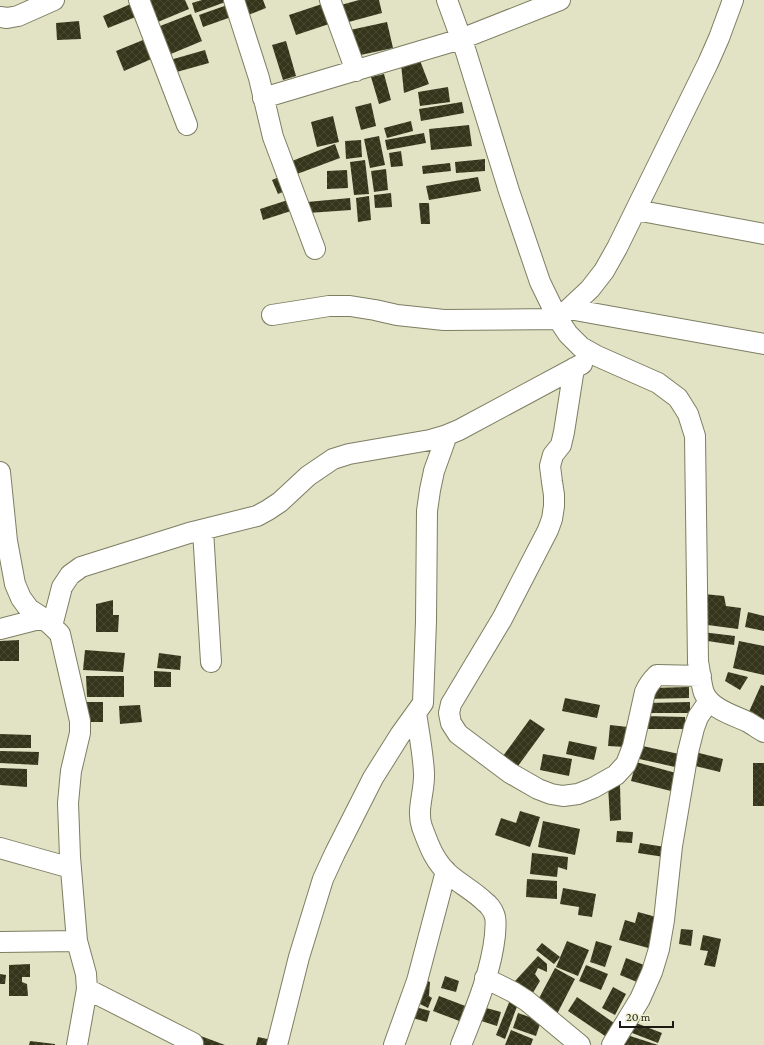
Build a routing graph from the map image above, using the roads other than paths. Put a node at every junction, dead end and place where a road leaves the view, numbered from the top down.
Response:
1 (54, 0) edge
2 (139, 0) edge
3 (234, 0) edge
4 (330, 0) edge
5 (447, 0) edge
6 (560, 0) edge
7 (733, 0) edge
8 (0, 17) edge
9 (461, 40) junction
10 (356, 71) junction
11 (263, 98) junction
12 (187, 125) dead end
13 (636, 210) junction
14 (764, 234) edge
15 (315, 249) dead end
16 (563, 314) junction
17 (272, 315) dead end
18 (764, 344) edge
19 (597, 356) junction
20 (574, 368) junction
21 (447, 435) junction
22 (0, 472) edge
23 (203, 530) junction
24 (4, 543) edge
25 (48, 622) junction
26 (0, 629) edge
27 (211, 662) dead end
28 (701, 676) junction
29 (709, 701) junction
30 (416, 713) junction
31 (764, 732) edge
32 (0, 848) edge
33 (71, 868) junction
34 (446, 871) junction
35 (77, 941) junction
36 (0, 942) edge
37 (485, 978) junction
38 (87, 989) junction
39 (193, 1043) dead end
40 (77, 1045) edge
41 (277, 1045) edge
42 (394, 1045) edge
43 (461, 1045) edge
44 (580, 1045) edge
45 (612, 1045) edge

1 - 8 street
2 - 12 street
3 - 11 street
4 - 10 street
5 - 9 street
6 - 9 street
7 - 13 street
9 - 10 street
9 - 16 street
10 - 11 street
11 - 15 street
13 - 14 street
13 - 16 street
16 - 17 street
16 - 18 street
16 - 19 street
19 - 20 street
19 - 28 street
20 - 21 street
20 - 28 street
21 - 23 street
21 - 30 street
22 - 24 street
23 - 25 street
23 - 27 street
24 - 25 street
25 - 26 street
25 - 33 street
28 - 29 street
29 - 31 street
29 - 45 street
30 - 34 street
30 - 41 street
32 - 33 street
33 - 35 street
34 - 37 street
34 - 42 street
35 - 36 street
35 - 38 street
37 - 43 street
37 - 44 street
38 - 39 street
38 - 40 street

